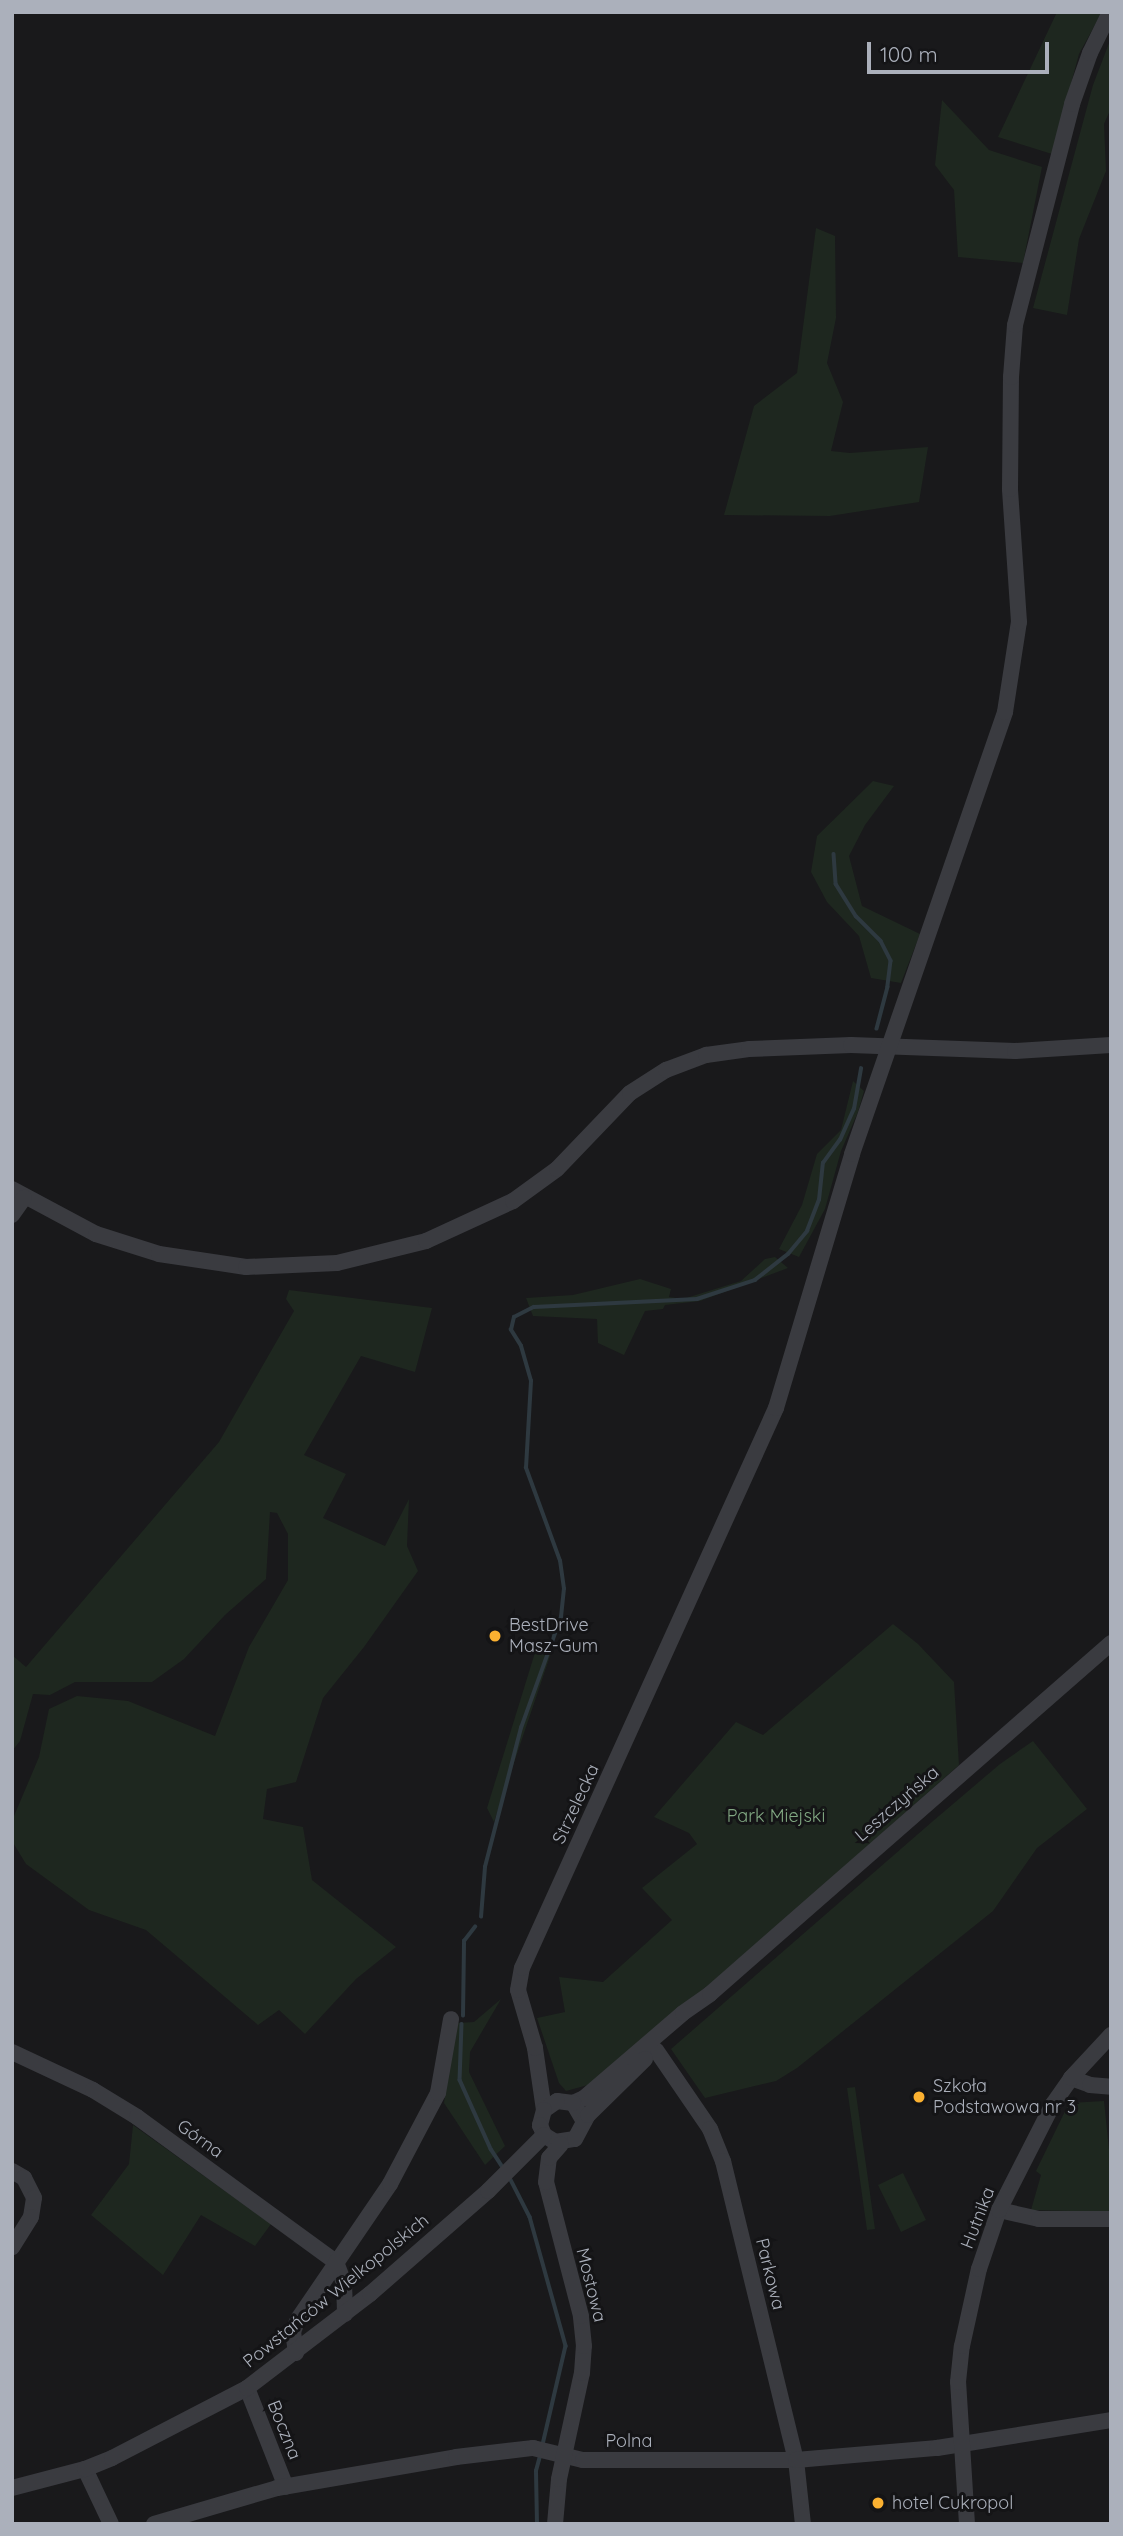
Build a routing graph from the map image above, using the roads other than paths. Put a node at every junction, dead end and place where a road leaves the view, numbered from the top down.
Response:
1 (1110, 12) edge
2 (1111, 1045) edge
3 (890, 1046) junction
4 (18, 1194) edge
5 (12, 1216) edge
6 (1111, 1643) edge
7 (710, 1994) junction
8 (451, 2019) dead end
9 (1111, 2035) edge
10 (535, 2048) junction
11 (656, 2050) junction
12 (12, 2052) edge
13 (1071, 2078) junction
14 (1111, 2087) edge
15 (568, 2102) junction
16 (544, 2110) junction
17 (583, 2120) junction
18 (544, 2134) junction
19 (561, 2144) junction
20 (516, 2165) junction
21 (12, 2171) edge
22 (546, 2182) junction
23 (999, 2210) junction
24 (1111, 2219) edge
25 (12, 2247) edge
26 (336, 2262) junction
27 (344, 2283) junction
28 (370, 2294) junction
29 (345, 2314) junction
30 (296, 2353) junction
31 (247, 2388) junction
32 (1111, 2420) edge
33 (961, 2444) junction
34 (559, 2456) junction
35 (796, 2460) junction
36 (85, 2469) junction
37 (285, 2487) junction
38 (12, 2488) edge
39 (111, 2524) edge
40 (154, 2524) edge
41 (555, 2524) edge
42 (803, 2524) edge
43 (967, 2524) edge

1 - 3 street, Strzelecka
2 - 3 street
3 - 4 street
3 - 10 street, Strzelecka
4 - 5 street
6 - 7 street, Leszczyńska
7 - 11 street, Leszczyńska
7 - 15 street, Leszczyńska
8 - 26 street
9 - 13 street, Hutnika
10 - 15 street, Strzelecka
10 - 16 street, Strzelecka
11 - 17 street, Leszczyńska
11 - 35 street, Parkowa
12 - 26 street, Górna
13 - 14 street
13 - 23 street, Hutnika
15 - 16 street
15 - 17 street
16 - 18 street
17 - 19 street
18 - 19 street
18 - 20 street, Powstańców Wielkopolskich
19 - 22 street
20 - 22 street
20 - 28 street, Powstańców Wielkopolskich
21 - 25 street
22 - 34 street, Mostowa
23 - 24 street
23 - 33 street, Hutnika
26 - 27 street
26 - 30 street
27 - 28 street
27 - 29 street
28 - 29 street, Powstańców Wielkopolskich
29 - 30 street, Powstańców Wielkopolskich
30 - 31 street, Powstańców Wielkopolskich
31 - 36 street, Powstańców Wielkopolskich
31 - 37 street, Boczna
32 - 33 street, Polna
33 - 35 street, Polna
33 - 43 street, Hutnika
34 - 35 street, Polna
34 - 37 street, Polna
34 - 41 street, Mostowa
35 - 42 street, Parkowa
36 - 38 street, Powstańców Wielkopolskich
36 - 39 street
37 - 40 street, Polna

